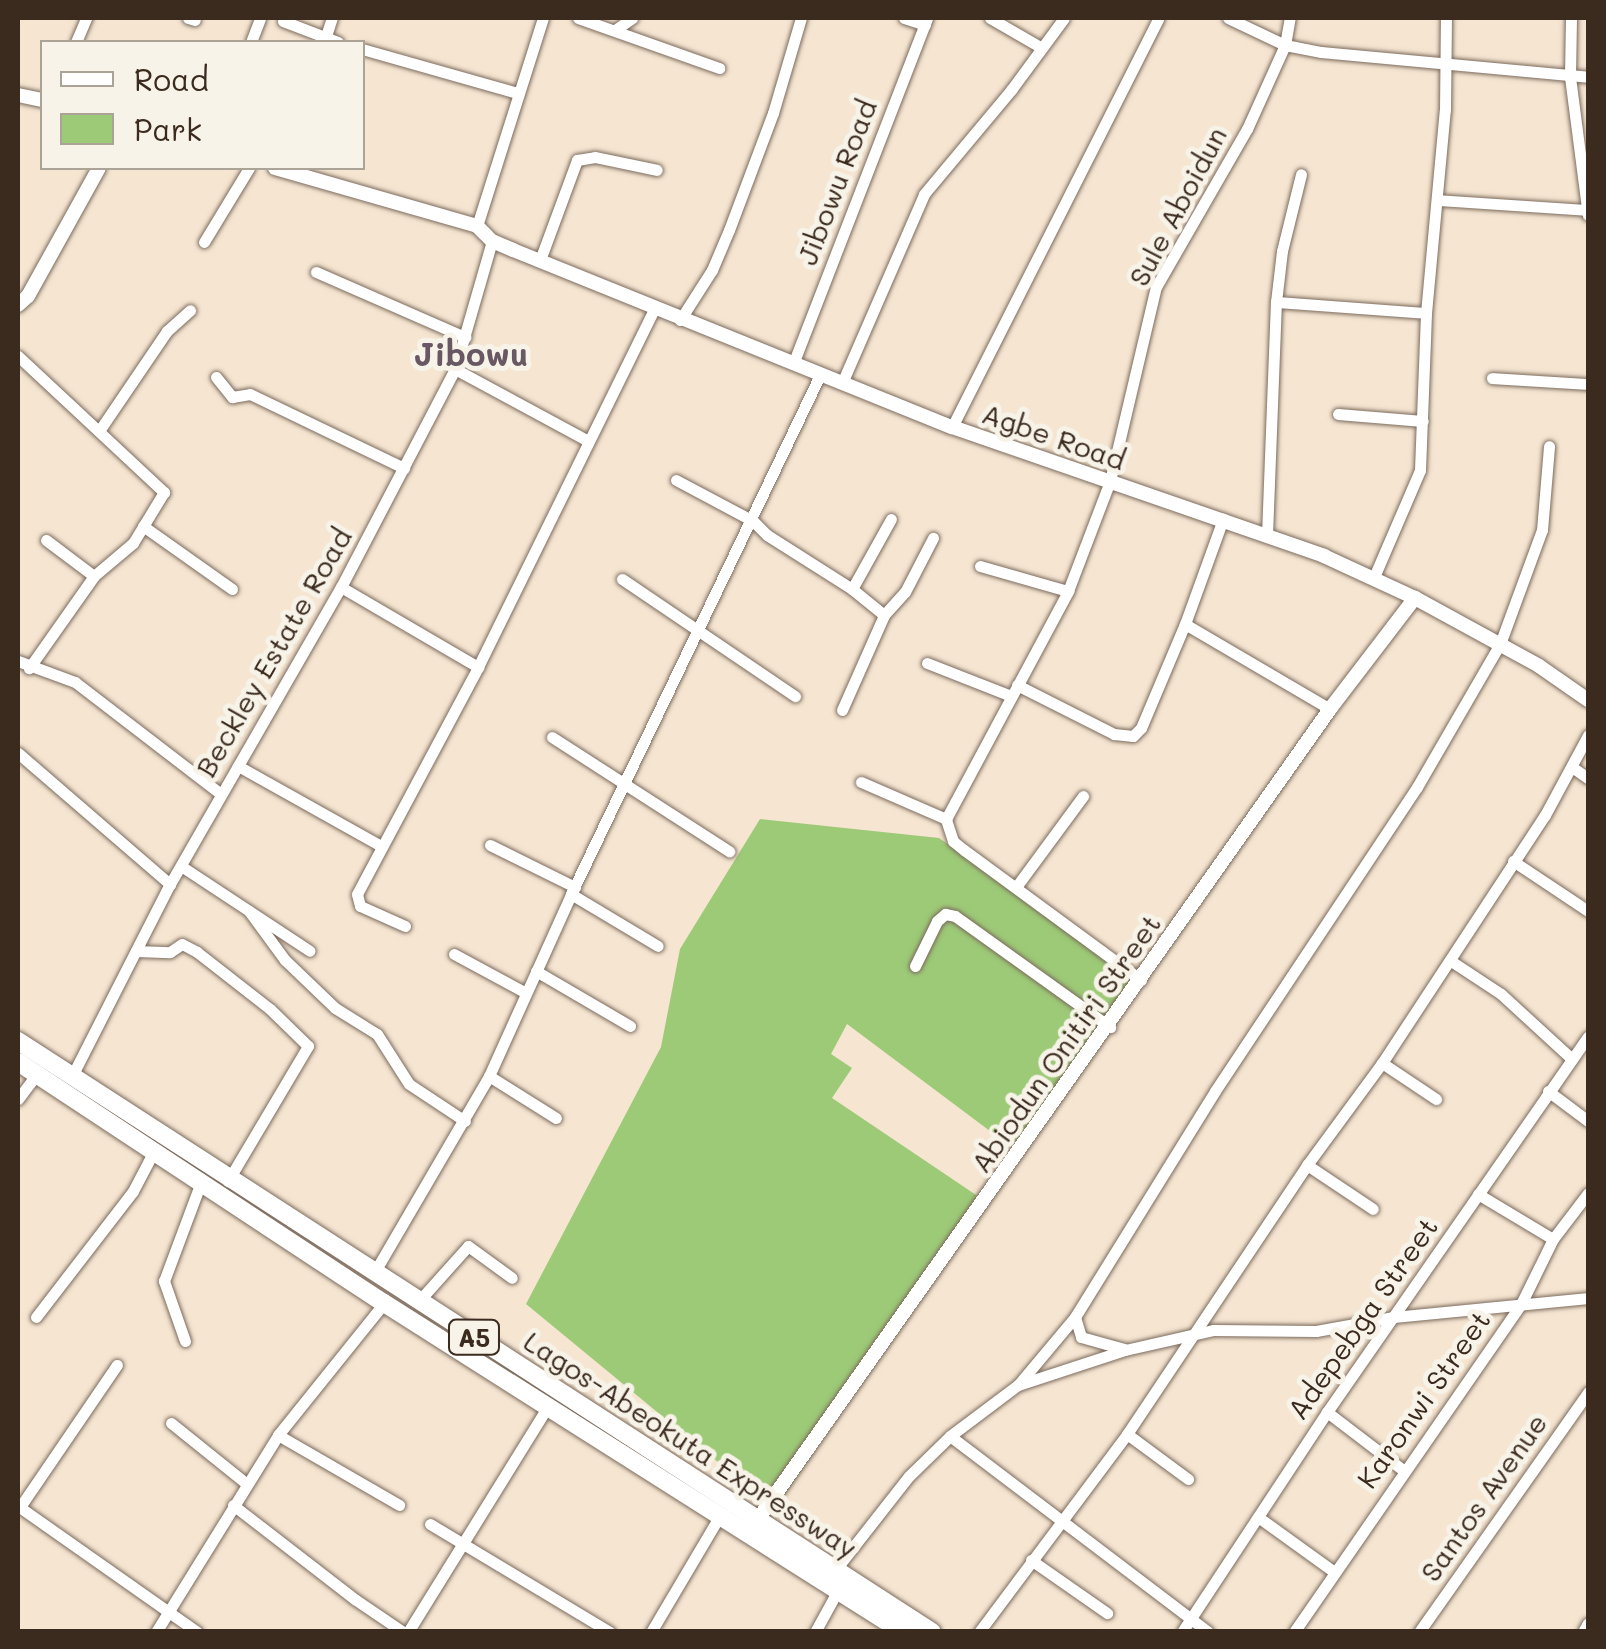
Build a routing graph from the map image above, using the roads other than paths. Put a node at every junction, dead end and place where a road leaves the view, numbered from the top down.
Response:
1 (542, 18) edge
2 (578, 18) edge
3 (632, 18) edge
4 (801, 18) edge
5 (904, 18) edge
6 (990, 18) edge
7 (1064, 18) edge
8 (1159, 18) edge
9 (1228, 18) edge
10 (1290, 18) edge
11 (1446, 18) edge
12 (1572, 18) edge
13 (283, 21) dead end
14 (926, 21) edge
15 (615, 30) junction
16 (330, 40) edge
17 (1285, 45) junction
18 (1040, 47) junction
19 (365, 51) edge
20 (1446, 63) junction
21 (720, 68) dead end
22 (1588, 77) edge
23 (1570, 78) junction
24 (518, 93) junction
25 (98, 170) edge
26 (248, 170) edge
27 (282, 170) edge
28 (657, 170) dead end
29 (1301, 174) dead end
30 (1437, 200) junction
31 (1588, 213) edge
32 (477, 226) junction
33 (492, 241) junction
34 (204, 242) dead end
35 (540, 260) junction
36 (316, 272) dead end
37 (21, 297) edge
38 (1276, 302) junction
39 (654, 309) junction
40 (190, 310) dead end
41 (1426, 314) junction
42 (680, 320) junction
43 (466, 337) junction
44 (18, 356) edge
45 (793, 364) junction
46 (454, 369) junction
47 (820, 375) junction
48 (216, 377) dead end
49 (1492, 378) dead end
50 (842, 383) junction
51 (1588, 384) edge
52 (1338, 414) dead end
53 (1423, 421) junction
54 (952, 427) junction
55 (99, 431) junction
56 (588, 441) junction
57 (1549, 446) dead end
58 (404, 468) junction
59 (676, 480) dead end
60 (1110, 481) junction
61 (891, 519) dead end
62 (1223, 519) junction
63 (752, 521) junction
64 (143, 526) junction
65 (1268, 534) junction
66 (933, 538) dead end
67 (46, 540) dead end
68 (980, 566) dead end
69 (94, 576) junction
70 (1374, 578) junction
71 (622, 579) dead end
72 (341, 587) junction
73 (232, 589) dead end
74 (852, 590) junction
75 (1068, 590) junction
76 (1415, 598) junction
77 (884, 615) junction
78 (1186, 624) junction
79 (700, 632) junction
80 (1500, 644) junction
81 (928, 663) dead end
82 (23, 664) edge
83 (478, 666) junction
84 (1014, 690) junction
85 (795, 696) dead end
86 (1588, 700) edge
87 (842, 710) dead end
88 (1330, 710) junction
89 (1588, 735) edge
90 (552, 737) dead end
91 (18, 753) edge
92 (238, 766) junction
93 (1572, 767) junction
94 (1588, 778) edge
95 (862, 782) dead end
96 (624, 785) junction
97 (221, 794) junction
98 (1083, 796) dead end
99 (946, 819) junction
100 (490, 844) dead end
101 (381, 846) junction
102 (729, 851) dead end
103 (1513, 861) junction
104 (180, 866) junction
105 (170, 884) junction
106 (1016, 887) junction
107 (573, 890) junction
108 (249, 911) junction
109 (1588, 911) edge
110 (405, 926) dead end
111 (658, 946) dead end
112 (136, 951) junction
113 (310, 952) dead end
114 (454, 954) dead end
115 (1452, 961) junction
116 (915, 966) dead end
117 (536, 972) junction
118 (1142, 980) junction
119 (526, 993) junction
120 (630, 1026) dead end
121 (1110, 1027) junction
122 (1588, 1037) edge
123 (18, 1041) edge
124 (1572, 1058) junction
125 (18, 1062) edge
126 (1382, 1063) junction
127 (37, 1074) junction
128 (72, 1076) junction
129 (489, 1076) junction
130 (1548, 1091) junction
131 (18, 1099) edge
132 (1436, 1100) dead end
133 (556, 1118) dead end
134 (466, 1121) junction
135 (1588, 1121) edge
136 (154, 1152) junction
137 (1307, 1165) junction
138 (228, 1181) junction
139 (201, 1182) junction
140 (1588, 1193) edge
141 (1478, 1194) junction
142 (1373, 1208) dead end
143 (1553, 1239) junction
144 (374, 1273) junction
145 (512, 1278) dead end
146 (1588, 1298) edge
147 (418, 1302) junction
148 (384, 1303) junction
149 (1520, 1304) junction
150 (36, 1317) dead end
151 (1075, 1317) junction
152 (1394, 1317) junction
153 (1192, 1334) junction
154 (185, 1342) dead end
155 (1125, 1350) junction
156 (117, 1365) dead end
157 (1018, 1385) junction
158 (1588, 1392) edge
159 (548, 1406) junction
160 (1327, 1412) junction
161 (171, 1423) dead end
162 (1126, 1434) junction
163 (278, 1435) junction
164 (950, 1436) junction
165 (1403, 1470) junction
166 (1188, 1479) dead end
167 (246, 1484) junction
168 (233, 1505) junction
169 (400, 1505) dead end
170 (18, 1507) edge
171 (1258, 1517) junction
172 (720, 1518) junction
173 (1060, 1518) junction
174 (758, 1519) junction
175 (430, 1524) dead end
176 (462, 1544) junction
177 (1031, 1560) junction
178 (836, 1568) junction
179 (1332, 1570) junction
180 (838, 1590) junction
181 (168, 1613) junction
182 (1108, 1614) dead end
183 (1190, 1618) junction
184 (874, 1624) edge
185 (1588, 1624) edge
186 (156, 1632) edge
187 (196, 1632) edge
188 (406, 1632) edge
189 (610, 1632) edge
190 (651, 1632) edge
191 (815, 1632) edge
192 (902, 1632) edge
193 (932, 1632) edge
194 (979, 1632) edge
195 (1182, 1632) edge
196 (1208, 1632) edge
197 (1294, 1632) edge
198 (1419, 1632) edge
199 (1583, 1632) edge

1 - 24 street
2 - 15 street
3 - 15 street
4 - 42 street
5 - 14 street
6 - 18 street
7 - 18 street
8 - 54 street
9 - 17 street
10 - 17 street, Sule Aboidun
11 - 20 street
12 - 23 street
13 - 16 street
14 - 45 street, Jibowu Road
15 - 21 street
17 - 20 street
17 - 60 street, Sule Aboidun
18 - 50 street
19 - 24 street
20 - 23 street
20 - 30 street
22 - 23 street
23 - 31 street
24 - 32 street
25 - 37 street
26 - 34 street
27 - 32 street
28 - 35 street
29 - 38 street
30 - 31 street
30 - 41 street
32 - 33 street
33 - 35 street, Agbe Road
33 - 43 street, Beckley Estate Road
35 - 39 street, Agbe Road
36 - 43 street
38 - 41 street
38 - 65 street
39 - 42 street, Agbe Road
39 - 56 street
40 - 55 street
41 - 53 street
42 - 45 street, Agbe Road
43 - 46 street, Beckley Estate Road
44 - 55 street
45 - 47 street, Agbe Road
46 - 56 street
46 - 58 street, Beckley Estate Road
47 - 50 street, Agbe Road
47 - 63 street
48 - 58 street
49 - 51 street
50 - 54 street, Agbe Road
52 - 53 street
53 - 70 street
54 - 60 street, Agbe Road
55 - 64 street
56 - 83 street
57 - 80 street
58 - 72 street, Beckley Estate Road
59 - 63 street
60 - 62 street, Agbe Road
60 - 75 street, Sule Aboidun
61 - 74 street
62 - 65 street, Agbe Road
62 - 78 street
63 - 74 street
63 - 79 street
64 - 69 street
64 - 73 street
65 - 70 street, Agbe Road
66 - 77 street
67 - 69 street
68 - 75 street
69 - 82 street
70 - 76 street, Agbe Road
71 - 79 street
72 - 83 street
72 - 92 street, Beckley Estate Road
74 - 77 street
75 - 84 street, Sule Aboidun
76 - 80 street, Agbe Road
76 - 88 street, Abiodun Onitiri Street
77 - 87 street
78 - 84 street
78 - 88 street
79 - 85 street
79 - 96 street
80 - 86 street, Agbe Road
80 - 151 street
81 - 84 street
82 - 97 street
83 - 101 street
84 - 99 street, Sule Aboidun
88 - 118 street, Abiodun Onitiri Street
89 - 93 street
90 - 96 street
91 - 105 street
92 - 97 street, Beckley Estate Road
92 - 101 street
93 - 94 street
93 - 103 street
95 - 99 street
96 - 102 street
96 - 107 street
97 - 104 street, Beckley Estate Road
98 - 106 street
99 - 106 street
100 - 107 street
101 - 110 street
103 - 109 street
103 - 115 street
104 - 105 street, Beckley Estate Road
104 - 108 street
105 - 112 street, Beckley Estate Road
106 - 118 street
107 - 111 street
107 - 117 street
108 - 113 street
108 - 134 street
112 - 128 street, Beckley Estate Road
112 - 138 street
114 - 119 street
115 - 124 street
115 - 126 street
116 - 121 street
117 - 119 street
117 - 120 street
118 - 121 street, Abiodun Onitiri Street
119 - 129 street
121 - 174 street, Abiodun Onitiri Street
122 - 124 street, Adepebga Street
123 - 128 highway, Lagos-Abeokuta Expressway / A5
124 - 130 street, Adepebga Street
125 - 127 highway, Lagos-Abeokuta Expressway / A5
126 - 132 street
126 - 137 street
127 - 131 street
127 - 136 highway, Lagos-Abeokuta Expressway / A5
128 - 138 highway, Lagos-Abeokuta Expressway / A5
129 - 133 street
129 - 134 street
130 - 135 street
130 - 141 street, Adepebga Street
134 - 144 street
136 - 139 highway, Lagos-Abeokuta Expressway / A5
136 - 150 street
137 - 142 street
137 - 153 street
138 - 144 highway, Lagos-Abeokuta Expressway / A5
139 - 148 highway, Lagos-Abeokuta Expressway / A5
139 - 154 street
140 - 143 street, Karonwi Street
141 - 143 street
141 - 152 street, Adepebga Street
143 - 149 street, Karonwi Street
144 - 147 highway, Lagos-Abeokuta Expressway / A5
145 - 147 street
146 - 149 street
147 - 174 highway, Lagos-Abeokuta Expressway / A5
148 - 159 highway, Lagos-Abeokuta Expressway / A5
148 - 163 street
149 - 152 street
149 - 165 street, Karonwi Street
151 - 155 street
151 - 157 street
152 - 153 street
152 - 160 street, Adepebga Street
153 - 155 street
153 - 162 street
155 - 157 street
156 - 170 street
157 - 164 street
158 - 198 street, Santos Avenue
159 - 172 highway, Lagos-Abeokuta Expressway / A5
159 - 176 street
160 - 165 street
160 - 171 street, Adepebga Street
161 - 167 street
162 - 166 street
162 - 173 street
163 - 167 street
163 - 169 street
164 - 173 street
164 - 178 street
165 - 179 street, Karonwi Street
167 - 168 street
168 - 181 street
168 - 188 street
170 - 181 street
171 - 179 street
171 - 183 street, Adepebga Street
172 - 180 highway, Lagos-Abeokuta Expressway / A5
172 - 190 street
173 - 177 street
173 - 183 street
174 - 178 highway, Lagos-Abeokuta Expressway / A5
175 - 176 street
176 - 188 street
176 - 189 street
177 - 182 street
177 - 194 street
178 - 193 highway, Lagos-Abeokuta Expressway / A5
179 - 197 street, Karonwi Street
180 - 184 highway, Lagos-Abeokuta Expressway / A5
180 - 191 street
181 - 186 street
181 - 187 street
183 - 195 street, Adepebga Street
183 - 196 street
184 - 192 highway, Lagos-Abeokuta Expressway / A5
185 - 199 street

